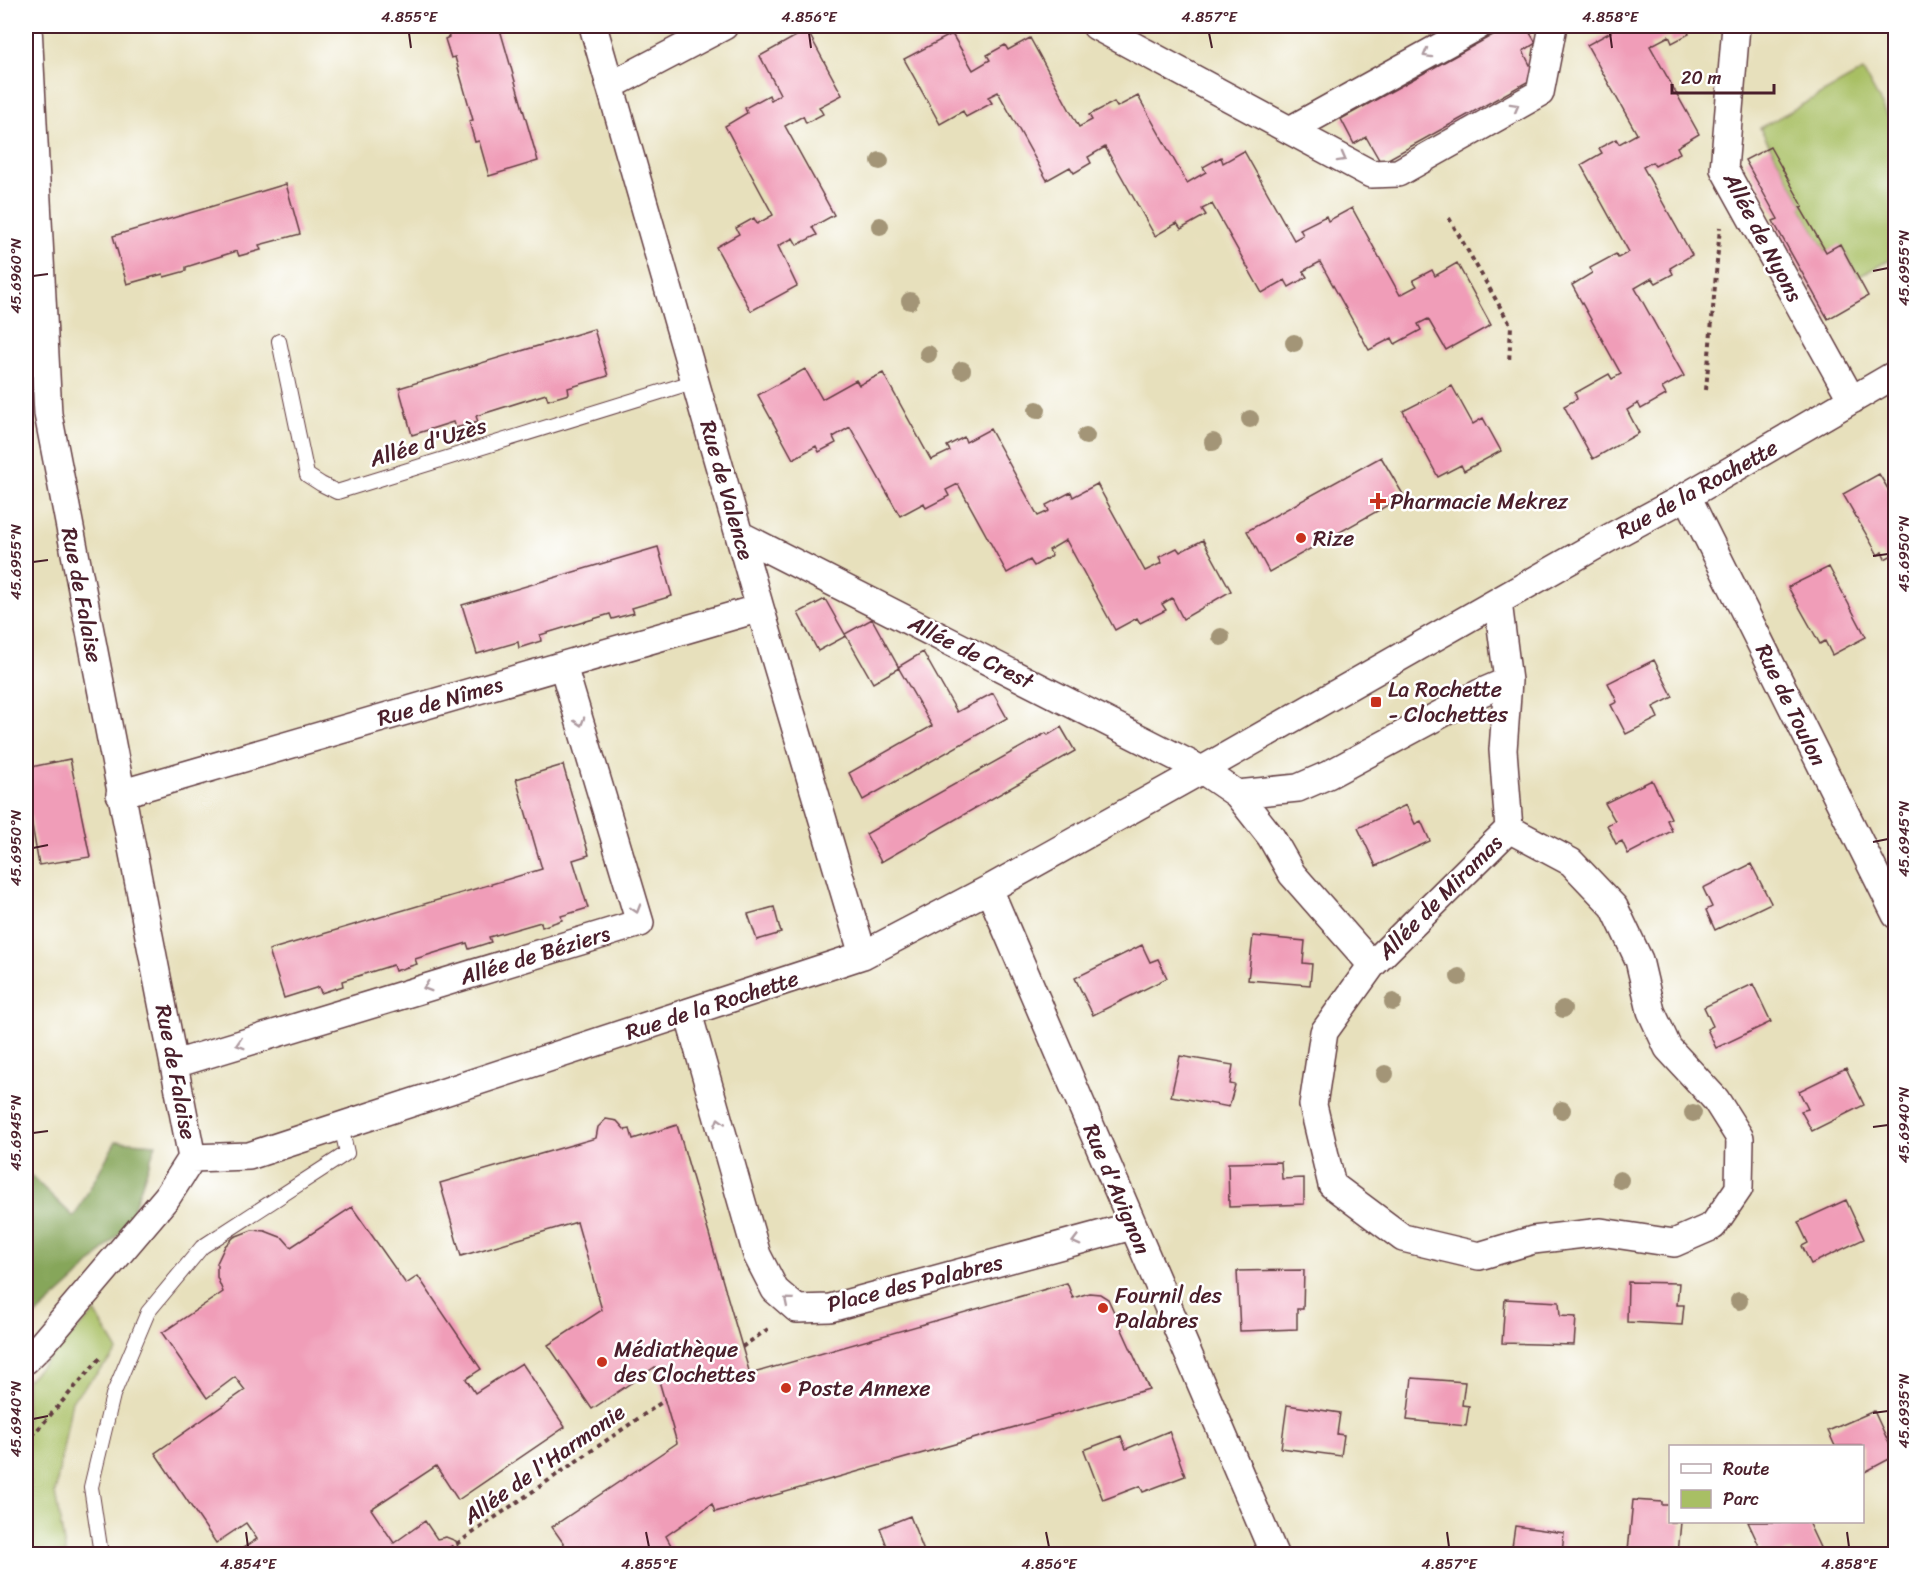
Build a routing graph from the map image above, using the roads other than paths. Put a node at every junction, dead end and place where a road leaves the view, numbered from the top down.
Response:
1 (28, 26) edge
2 (593, 26) edge
3 (724, 26) edge
4 (1096, 26) edge
5 (1478, 26) edge
6 (1553, 26) edge
7 (1736, 26) edge
8 (610, 86) junction
9 (1290, 130) junction
10 (279, 341) dead end
11 (1896, 374) edge
12 (696, 381) junction
13 (1852, 400) junction
14 (1687, 496) junction
15 (740, 534) junction
16 (1498, 602) junction
17 (760, 608) junction
18 (563, 666) junction
19 (1508, 681) junction
20 (1202, 771) junction
21 (120, 794) junction
22 (1237, 794) junction
23 (1509, 829) junction
24 (989, 889) junction
25 (1896, 915) edge
26 (863, 955) junction
27 (1372, 965) junction
28 (688, 1013) junction
29 (175, 1064) junction
30 (341, 1126) junction
31 (192, 1158) junction
32 (1132, 1226) junction
33 (26, 1360) edge
34 (101, 1554) edge
35 (1274, 1554) edge

1 - 21 street, Rue de Falaise
2 - 8 street, Rue de Valence
3 - 8 street
4 - 9 street
5 -> 9 street
9 -> 6 street
7 - 13 street, Allée de Nyons
8 - 12 street, Rue de Valence
10 - 12 lane, Allée d'Uzès
11 - 13 street, Rue de la Rochette
12 - 15 street, Rue de Valence
13 - 14 street, Rue de la Rochette
14 - 16 street, Rue de la Rochette
14 - 25 street, Rue de Toulon
15 - 17 street, Rue de Valence
15 - 20 street, Allée de Crest
16 - 19 street
16 - 20 street, Rue de la Rochette
17 - 18 street, Rue de Nîmes
17 - 26 street, Rue de Valence
18 - 21 street, Rue de Nîmes
18 -> 29 street, Allée de Béziers
19 - 22 street
19 - 23 street, Allée de Miramas
20 - 22 street
20 - 24 street, Rue de la Rochette
21 - 29 street, Rue de Falaise
22 - 27 street, Allée de Miramas
23 - 27 street, Allée de Miramas
23 - 27 street, Allée de Miramas
24 - 26 street, Rue de la Rochette
24 - 32 street, Rue d'Avignon
26 - 28 street, Rue de la Rochette
28 - 30 street, Rue de la Rochette
32 -> 28 street, Place des Palabres
29 - 31 street, Rue de Falaise
30 - 31 street, Rue de la Rochette
30 - 34 lane
31 - 33 street
32 - 35 street, Rue d'Avignon

